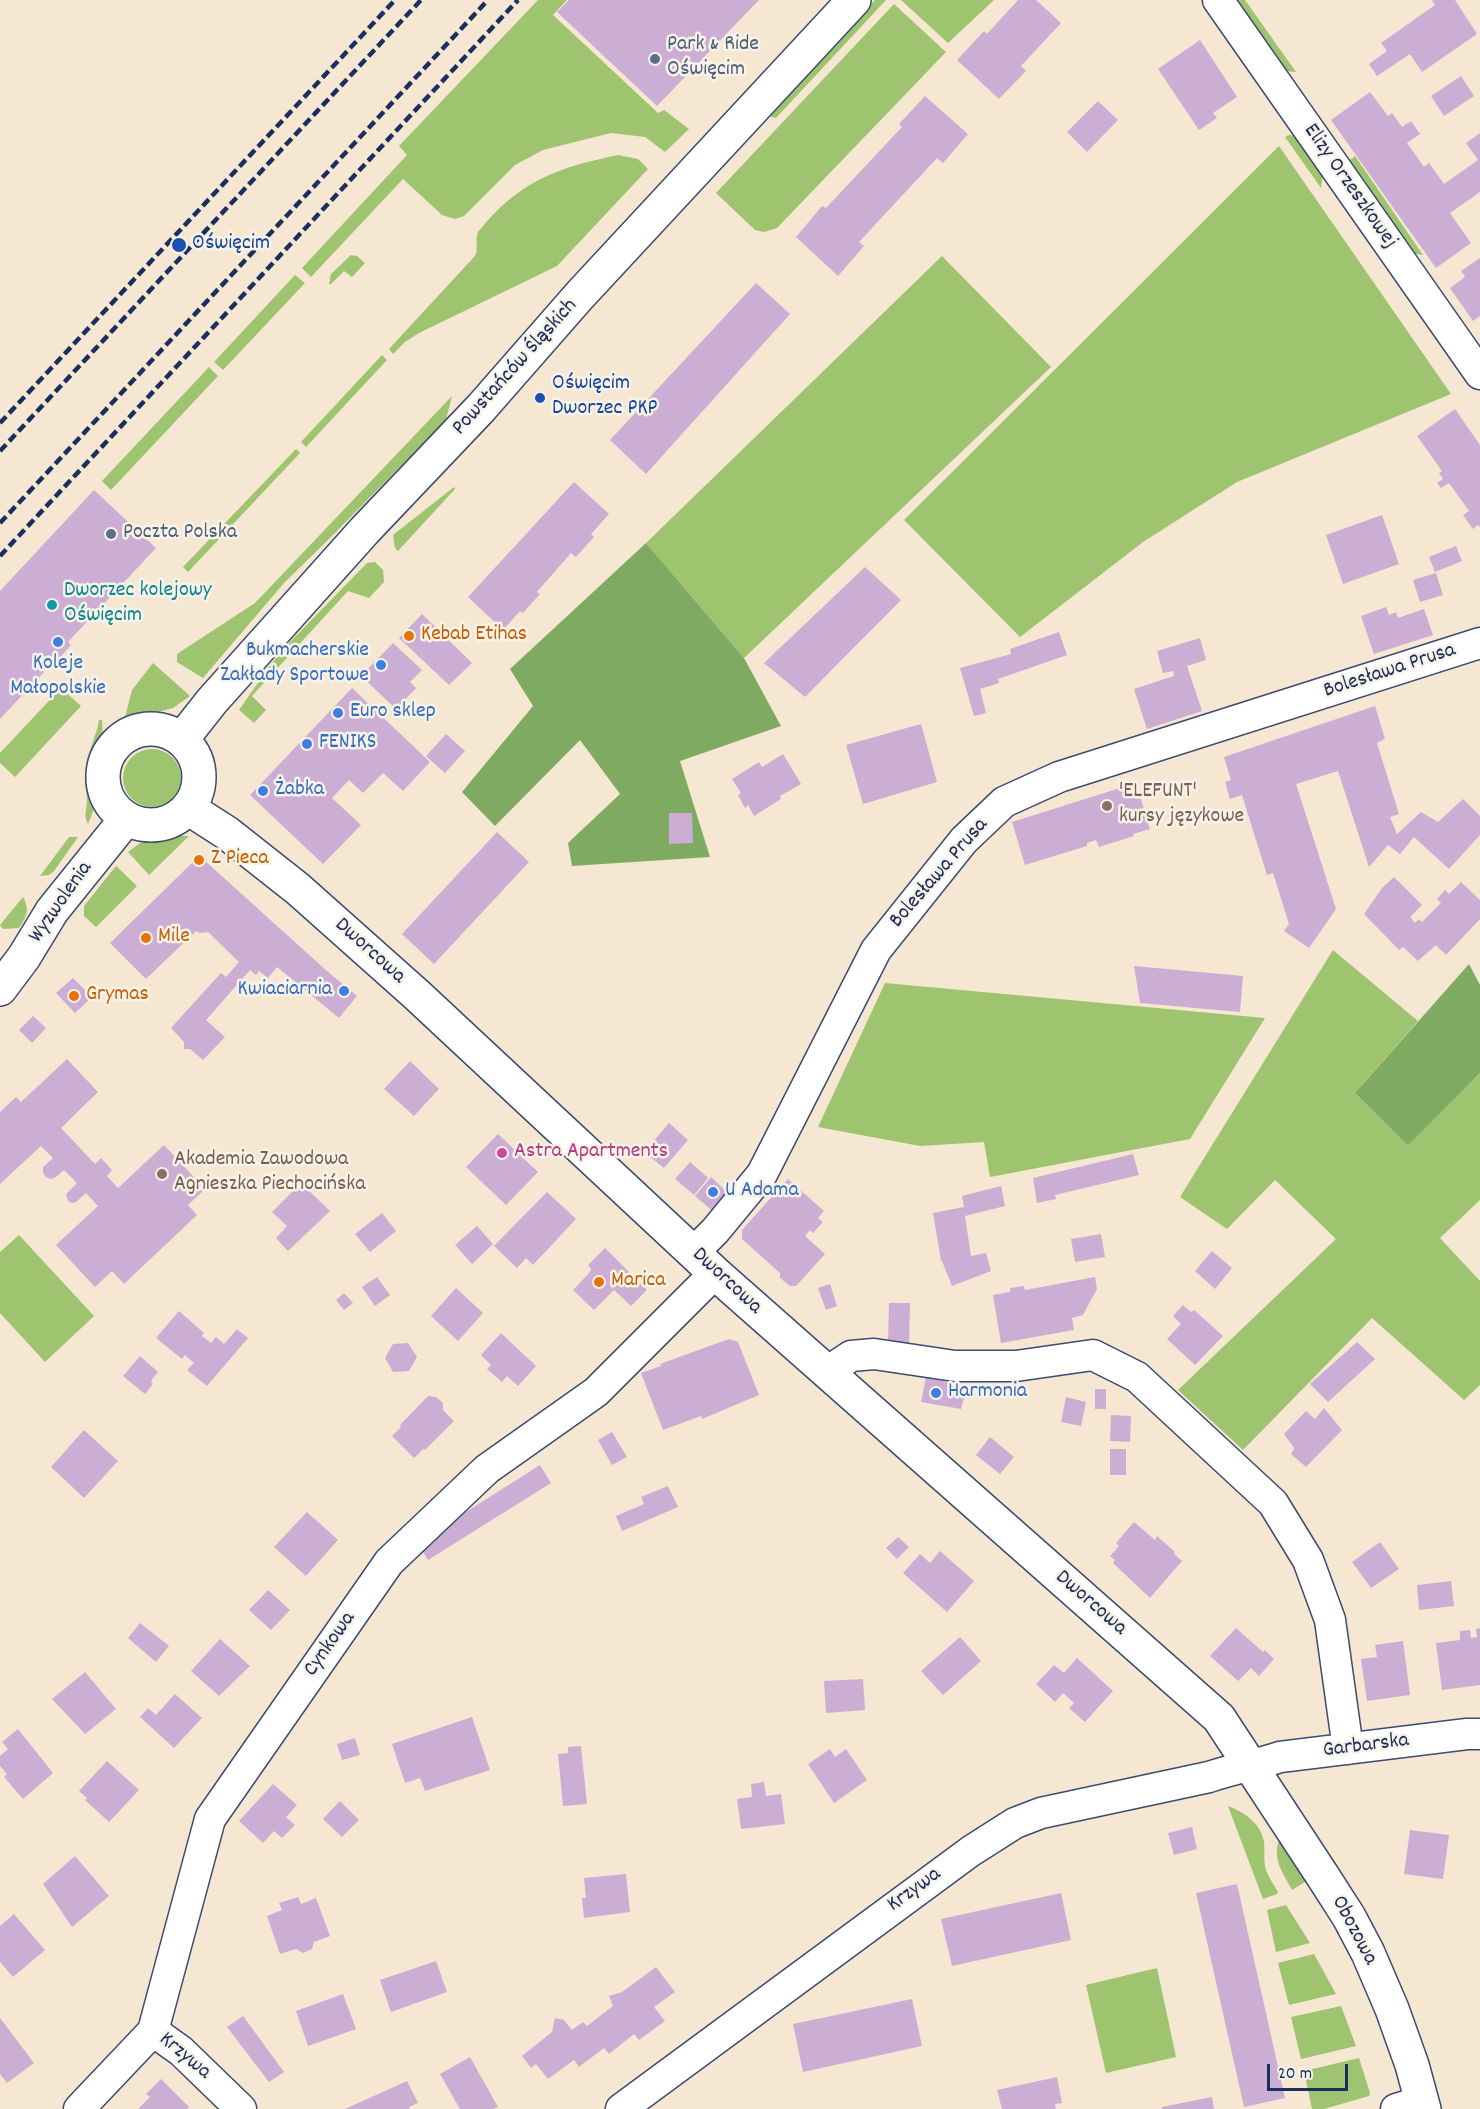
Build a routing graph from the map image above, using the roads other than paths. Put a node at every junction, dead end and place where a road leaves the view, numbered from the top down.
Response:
1 (854, 0) edge
2 (1218, 0) edge
3 (1480, 374) edge
4 (1480, 643) edge
5 (182, 740) junction
6 (188, 808) junction
7 (126, 819) junction
8 (0, 989) edge
9 (704, 1263) junction
10 (827, 1372) junction
11 (1480, 1734) edge
12 (1348, 1749) junction
13 (1253, 1766) junction
14 (153, 2031) junction
15 (1414, 2106) edge
16 (79, 2109) edge
17 (241, 2109) edge
18 (621, 2109) edge

1 - 5 street, Powstańców Śląskich
2 - 3 street, Elizy Orzeszkowej
4 - 9 street, Bolesława Prusa
5 - 6 street
5 - 7 street
6 - 7 street
6 - 9 street, Dworcowa
7 - 8 street, Wyzwolenia
9 - 10 street, Dworcowa
9 - 14 street, Cynkowa
10 - 12 street
10 - 13 street, Dworcowa
11 - 12 street, Garbarska
12 - 13 street, Garbarska
13 - 15 street, Obozowa
13 - 18 street, Krzywa
14 - 16 street, Cynkowa
14 - 17 street, Krzywa

